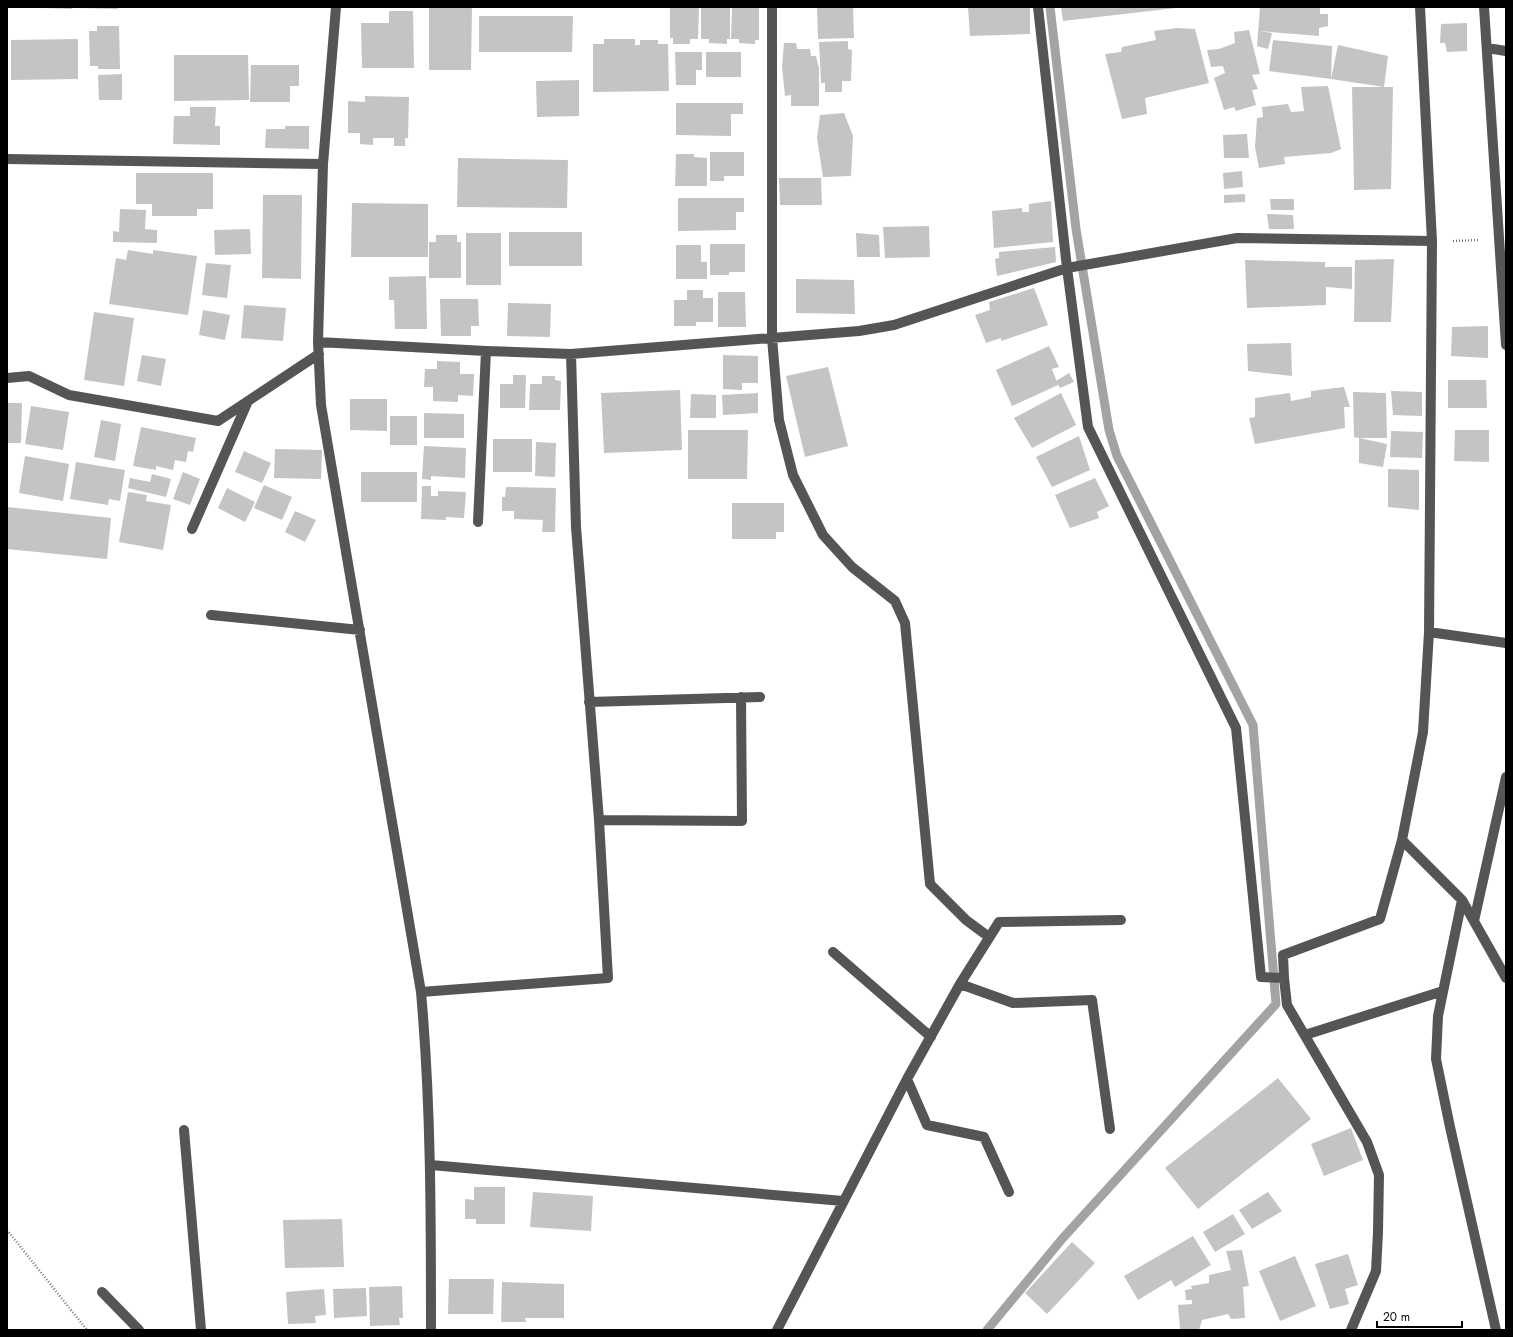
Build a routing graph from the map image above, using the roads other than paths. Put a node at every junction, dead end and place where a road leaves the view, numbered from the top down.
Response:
1 (336, 7) edge
2 (772, 7) edge
3 (1038, 7) edge
4 (1420, 7) edge
5 (1484, 7) edge
6 (1487, 48) junction
7 (1506, 51) edge
8 (7, 159) edge
9 (322, 164) junction
10 (1432, 241) junction
11 (1067, 268) junction
12 (772, 338) junction
13 (318, 342) junction
14 (1506, 345) edge
15 (486, 351) junction
16 (319, 354) junction
17 (571, 354) junction
18 (7, 378) edge
19 (248, 402) junction
20 (478, 522) dead end
21 (192, 529) dead end
22 (211, 615) dead end
23 (360, 630) junction
24 (1429, 632) junction
25 (1506, 642) edge
26 (741, 697) junction
27 (760, 697) dead end
28 (590, 702) junction
29 (1506, 777) edge
30 (599, 820) junction
31 (1402, 840) junction
32 (1462, 900) junction
33 (1121, 920) dead end
34 (1474, 921) junction
35 (989, 937) junction
36 (833, 952) dead end
37 (1284, 978) junction
38 (1506, 978) edge
39 (960, 984) junction
40 (1443, 991) junction
41 (421, 992) junction
42 (1305, 1035) junction
43 (931, 1037) junction
44 (907, 1079) junction
45 (1110, 1129) dead end
46 (184, 1130) dead end
47 (431, 1165) junction
48 (1009, 1192) dead end
49 (843, 1201) junction
50 (102, 1292) dead end
51 (139, 1330) edge
52 (201, 1330) edge
53 (431, 1330) edge
54 (777, 1330) edge
55 (1351, 1330) edge
56 (1496, 1330) edge

1 - 9 street
2 - 12 street
3 - 11 street
4 - 10 street
5 - 6 street
6 - 7 street
6 - 14 street
8 - 9 street
9 - 13 street
10 - 11 street
10 - 24 street
11 - 12 street
11 - 37 street
12 - 17 street
12 - 35 street
13 - 15 street
13 - 16 street
15 - 17 street
15 - 20 street
16 - 19 street
16 - 23 street
17 - 28 street
18 - 19 street
19 - 21 street
22 - 23 street
23 - 41 street
24 - 25 street
24 - 31 street
26 - 27 street
26 - 28 street
26 - 30 street
28 - 30 street
29 - 34 street
30 - 41 street
31 - 32 street
31 - 37 street
32 - 34 street
32 - 40 street
33 - 35 street
34 - 38 street
35 - 39 street
36 - 43 street
37 - 42 street
39 - 43 street
39 - 45 street
40 - 42 street
40 - 56 street
41 - 47 street
42 - 55 street
43 - 44 street
44 - 48 street
44 - 49 street
46 - 52 street
47 - 49 street
47 - 53 street
49 - 54 street
50 - 51 street

